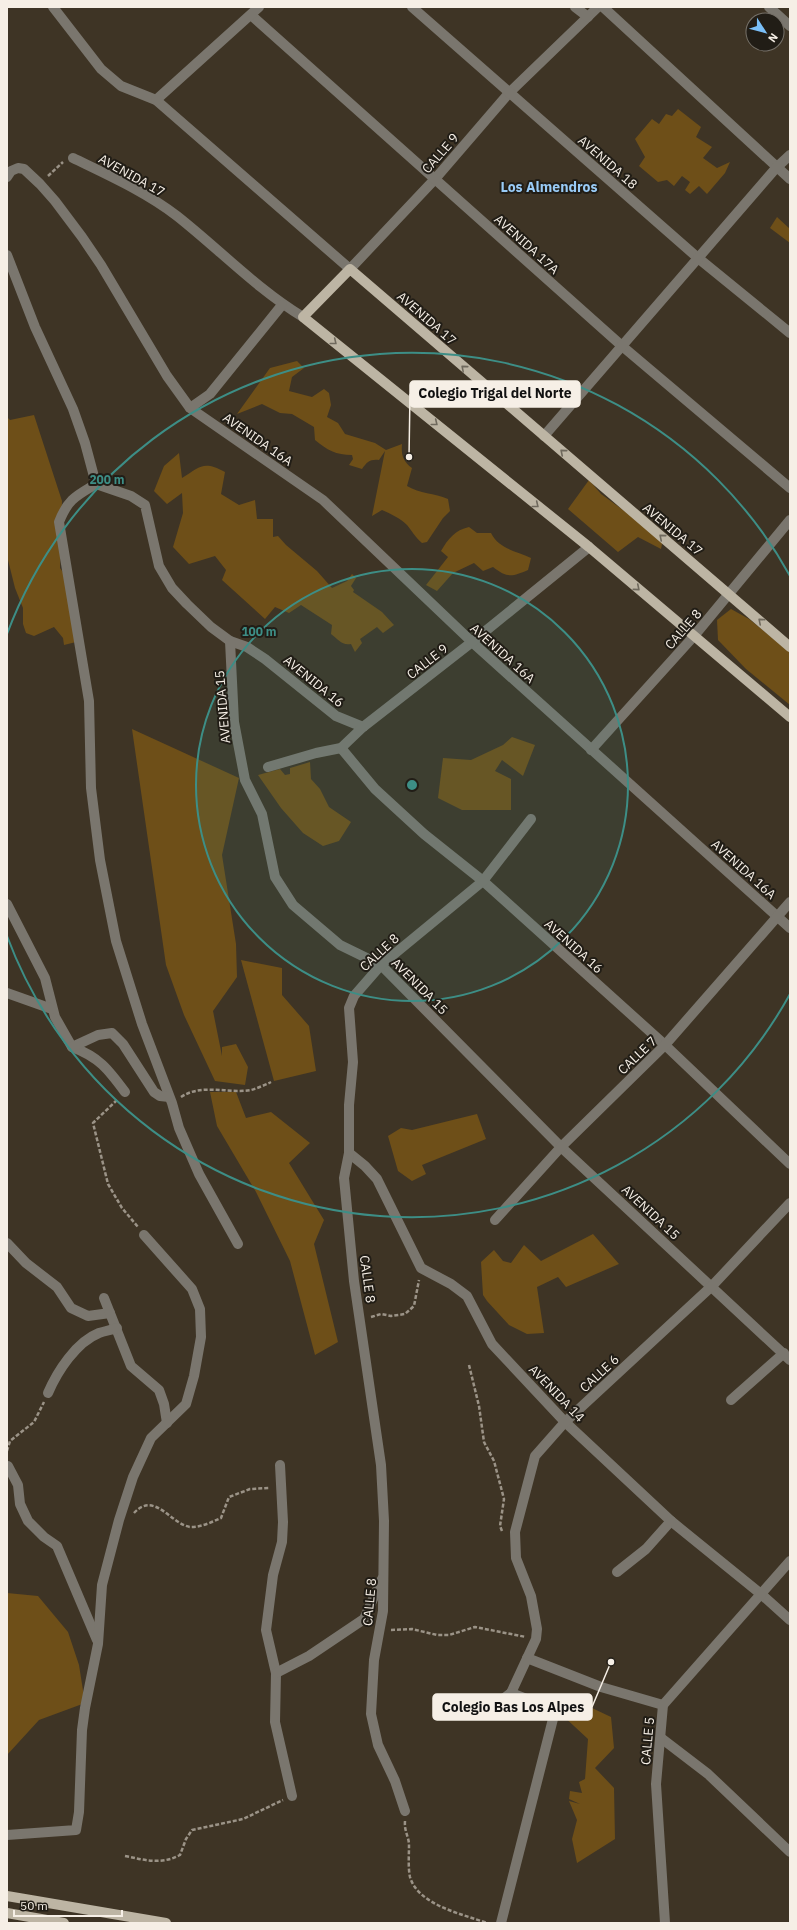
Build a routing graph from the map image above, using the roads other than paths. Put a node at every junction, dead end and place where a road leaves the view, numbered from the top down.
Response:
1 (53, 7) edge
2 (260, 7) edge
3 (412, 7) edge
4 (575, 7) edge
5 (598, 7) edge
6 (604, 7) edge
7 (769, 7) edge
8 (251, 11) edge
9 (588, 17) junction
10 (790, 26) edge
11 (509, 94) junction
12 (156, 100) junction
13 (790, 155) edge
14 (73, 158) road end
15 (776, 168) junction
16 (7, 177) edge
17 (435, 179) junction
18 (790, 180) edge
19 (7, 255) edge
20 (698, 258) junction
21 (350, 269) junction
22 (282, 304) junction
23 (303, 317) junction
24 (790, 333) edge
25 (622, 346) junction
26 (190, 408) junction
27 (544, 436) junction
28 (96, 484) junction
29 (790, 488) edge
30 (790, 520) edge
31 (589, 547) junction
32 (729, 594) junction
33 (694, 636) junction
34 (230, 641) junction
35 (472, 642) junction
36 (790, 647) edge
37 (790, 717) edge
38 (363, 727) junction
39 (341, 748) junction
40 (591, 750) junction
41 (268, 767) dead end
42 (531, 819) dead end
43 (484, 881) junction
44 (790, 902) edge
45 (7, 904) edge
46 (778, 917) junction
47 (790, 928) edge
48 (381, 965) junction
49 (7, 993) edge
50 (52, 1009) junction
51 (665, 1045) junction
52 (72, 1047) junction
53 (125, 1092) road end
54 (170, 1100) junction
55 (561, 1147) junction
56 (349, 1153) junction
57 (790, 1164) edge
58 (790, 1203) edge
59 (495, 1220) dead end
60 (144, 1236) road end
61 (7, 1243) edge
62 (238, 1244) dead end
63 (712, 1286) junction
64 (104, 1298) dead end
65 (110, 1313) junction
66 (117, 1328) junction
67 (787, 1356) edge
68 (48, 1393) road end
69 (731, 1400) dead end
70 (565, 1422) junction
71 (167, 1423) junction
72 (280, 1465) dead end
73 (8, 1466) dead end
74 (671, 1521) junction
75 (790, 1561) edge
76 (617, 1572) dead end
77 (384, 1574) junction
78 (761, 1594) junction
79 (790, 1620) edge
80 (98, 1644) junction
81 (528, 1658) junction
82 (276, 1673) junction
83 (511, 1693) junction
84 (663, 1705) junction
85 (468, 1708) dead end
86 (661, 1738) junction
87 (292, 1796) road end
88 (405, 1811) road end
89 (7, 1835) edge
90 (790, 1852) edge
91 (7, 1896) edge
92 (7, 1913) edge
93 (64, 1923) edge
94 (166, 1923) edge
95 (500, 1923) edge
96 (665, 1923) edge

1 - 12 street, AVENIDA 17
2 - 8 street
3 - 11 street, AVENIDA 18
4 - 9 street
5 - 9 street, CALLE 9
6 - 15 street
7 - 10 street
8 - 12 street
8 - 17 street, AVENIDA 17A
9 - 11 street, CALLE 9
11 - 17 street, CALLE 9
11 - 20 street, AVENIDA 18
12 - 21 street, AVENIDA 17
13 - 15 street
14 - 22 street, AVENIDA 17
15 - 18 street
15 - 20 street
16 - 26 street, AVENIDA 16A
17 - 21 street, CALLE 9
17 - 25 street, AVENIDA 17A
19 - 28 street
20 - 24 street, AVENIDA 18
20 - 25 street
21 - 23 main road, CALLE 9
27 -> 21 main road, AVENIDA 17
22 - 23 street, AVENIDA 17
22 - 26 street
23 -> 31 main road, AVENIDA 17
25 - 27 street
25 - 29 street, AVENIDA 17A
26 - 35 street, AVENIDA 16A
32 -> 27 main road, AVENIDA 17
28 - 34 street
28 - 54 street
30 - 32 street, CALLE 8
31 -> 33 main road, AVENIDA 17
31 - 35 street, CALLE 9
32 - 33 street, CALLE 8
36 -> 32 main road, AVENIDA 17
33 - 37 main road, AVENIDA 17
33 - 40 street, CALLE 8
34 - 38 street, AVENIDA 16
34 - 48 street, AVENIDA 15
35 - 38 street, CALLE 9
35 - 40 street, AVENIDA 16A
38 - 39 street, CALLE 9
39 - 41 street
39 - 43 street, AVENIDA 16
40 - 46 street, AVENIDA 16A
42 - 43 street, CALLE 8
43 - 48 street, CALLE 8
43 - 51 street, AVENIDA 16
44 - 46 street, CALLE 7
45 - 50 street
46 - 47 street, AVENIDA 16A
46 - 51 street, CALLE 7
48 - 55 street, AVENIDA 15
48 - 56 street, CALLE 8
49 - 50 street
50 - 52 street
51 - 55 street, CALLE 7
51 - 57 street, AVENIDA 16
52 - 53 street
52 - 54 street
54 - 62 street
55 - 59 street, CALLE 7
55 - 63 street, AVENIDA 15
56 - 70 street, AVENIDA 14
56 - 77 street, CALLE 8
58 - 63 street, CALLE 6
60 - 71 street
61 - 65 street
63 - 67 street, AVENIDA 15
63 - 70 street, CALLE 6
64 - 65 street
65 - 66 street
66 - 68 street
66 - 71 street
67 - 69 street
70 - 74 street, AVENIDA 14
70 - 81 street, CALLE 6
71 - 80 street
72 - 82 street
73 - 80 street
74 - 76 street
74 - 78 street, AVENIDA 14
75 - 78 street, CALLE 5
77 - 82 street
77 - 88 street, CALLE 8
78 - 79 street, AVENIDA 14
78 - 84 street, CALLE 5
80 - 89 street
81 - 83 street, CALLE 6
81 - 84 street
82 - 87 street
83 - 85 street
83 - 95 street
84 - 86 street, CALLE 5
86 - 90 street
86 - 96 street, CALLE 5
91 - 94 main road
92 - 93 main road

